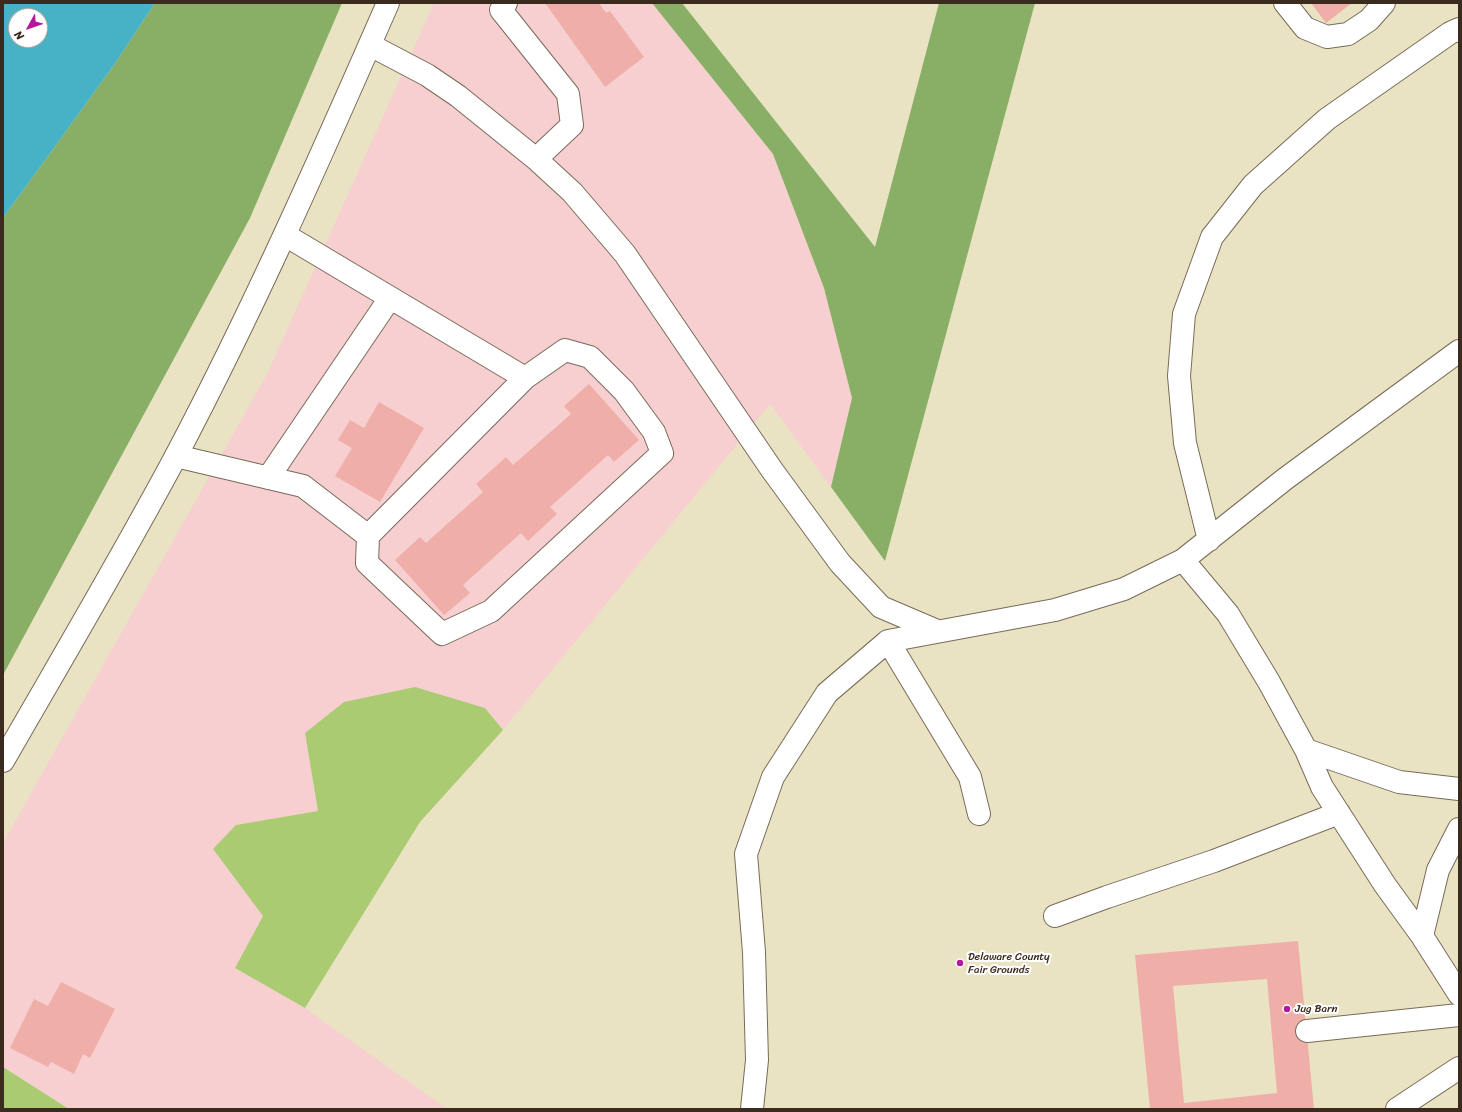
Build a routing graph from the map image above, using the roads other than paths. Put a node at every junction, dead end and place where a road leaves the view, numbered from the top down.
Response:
1 (388, 3) edge
2 (506, 3) edge
3 (1285, 3) edge
4 (1384, 3) edge
5 (1459, 29) edge
6 (370, 45) junction
7 (536, 159) junction
8 (285, 235) junction
9 (390, 298) junction
10 (1459, 351) edge
11 (525, 378) junction
12 (176, 456) junction
13 (268, 478) junction
14 (368, 536) junction
15 (1209, 540) junction
16 (1183, 560) junction
17 (935, 630) junction
18 (888, 641) junction
19 (1306, 750) junction
20 (3, 761) edge
21 (1459, 788) edge
22 (1339, 813) junction
23 (979, 814) dead end
24 (1459, 829) edge
25 (1055, 916) dead end
26 (1422, 936) junction
27 (1459, 994) edge
28 (1459, 1014) edge
29 (1307, 1031) dead end
30 (1459, 1068) edge
31 (752, 1109) edge
32 (1397, 1109) edge

1 - 6 main road
2 - 7 main road
3 - 4 main road
5 - 15 main road
6 - 7 main road
6 - 8 main road
7 - 17 main road
8 - 9 main road
8 - 12 main road
9 - 11 main road
9 - 13 main road
10 - 15 main road
11 - 14 main road
11 - 14 main road
12 - 13 main road
12 - 20 main road
13 - 14 main road
15 - 16 main road
16 - 17 main road
16 - 19 main road
17 - 18 main road
18 - 23 main road
18 - 31 main road
19 - 21 main road
19 - 22 main road
22 - 25 main road
22 - 26 main road
24 - 26 main road
26 - 27 main road
28 - 29 main road
30 - 32 main road

